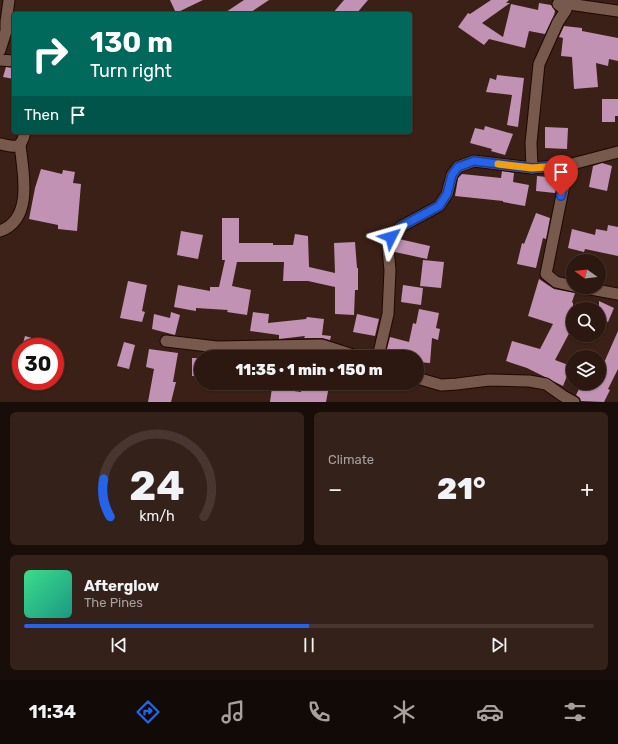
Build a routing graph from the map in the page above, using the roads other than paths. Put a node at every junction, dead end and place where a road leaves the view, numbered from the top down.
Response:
1 (9, 0) edge
2 (618, 11) edge
3 (0, 50) edge
4 (0, 60) edge
5 (12, 61) edge
6 (25, 134) edge
7 (0, 144) edge
8 (20, 145) junction
9 (618, 152) edge
10 (568, 165) junction
11 (532, 168) junction
12 (0, 231) edge
13 (566, 284) edge
14 (606, 292) edge
15 (618, 294) edge
16 (166, 341) dead end
17 (337, 350) edge
18 (380, 350) edge
19 (424, 380) edge
20 (574, 402) edge

1 - 3 street
2 - 11 street
4 - 5 street
6 - 8 street
7 - 8 street
8 - 12 street
9 - 10 street
10 - 11 street
10 - 13 street
11 - 18 street
14 - 15 street
16 - 17 street
19 - 20 street

